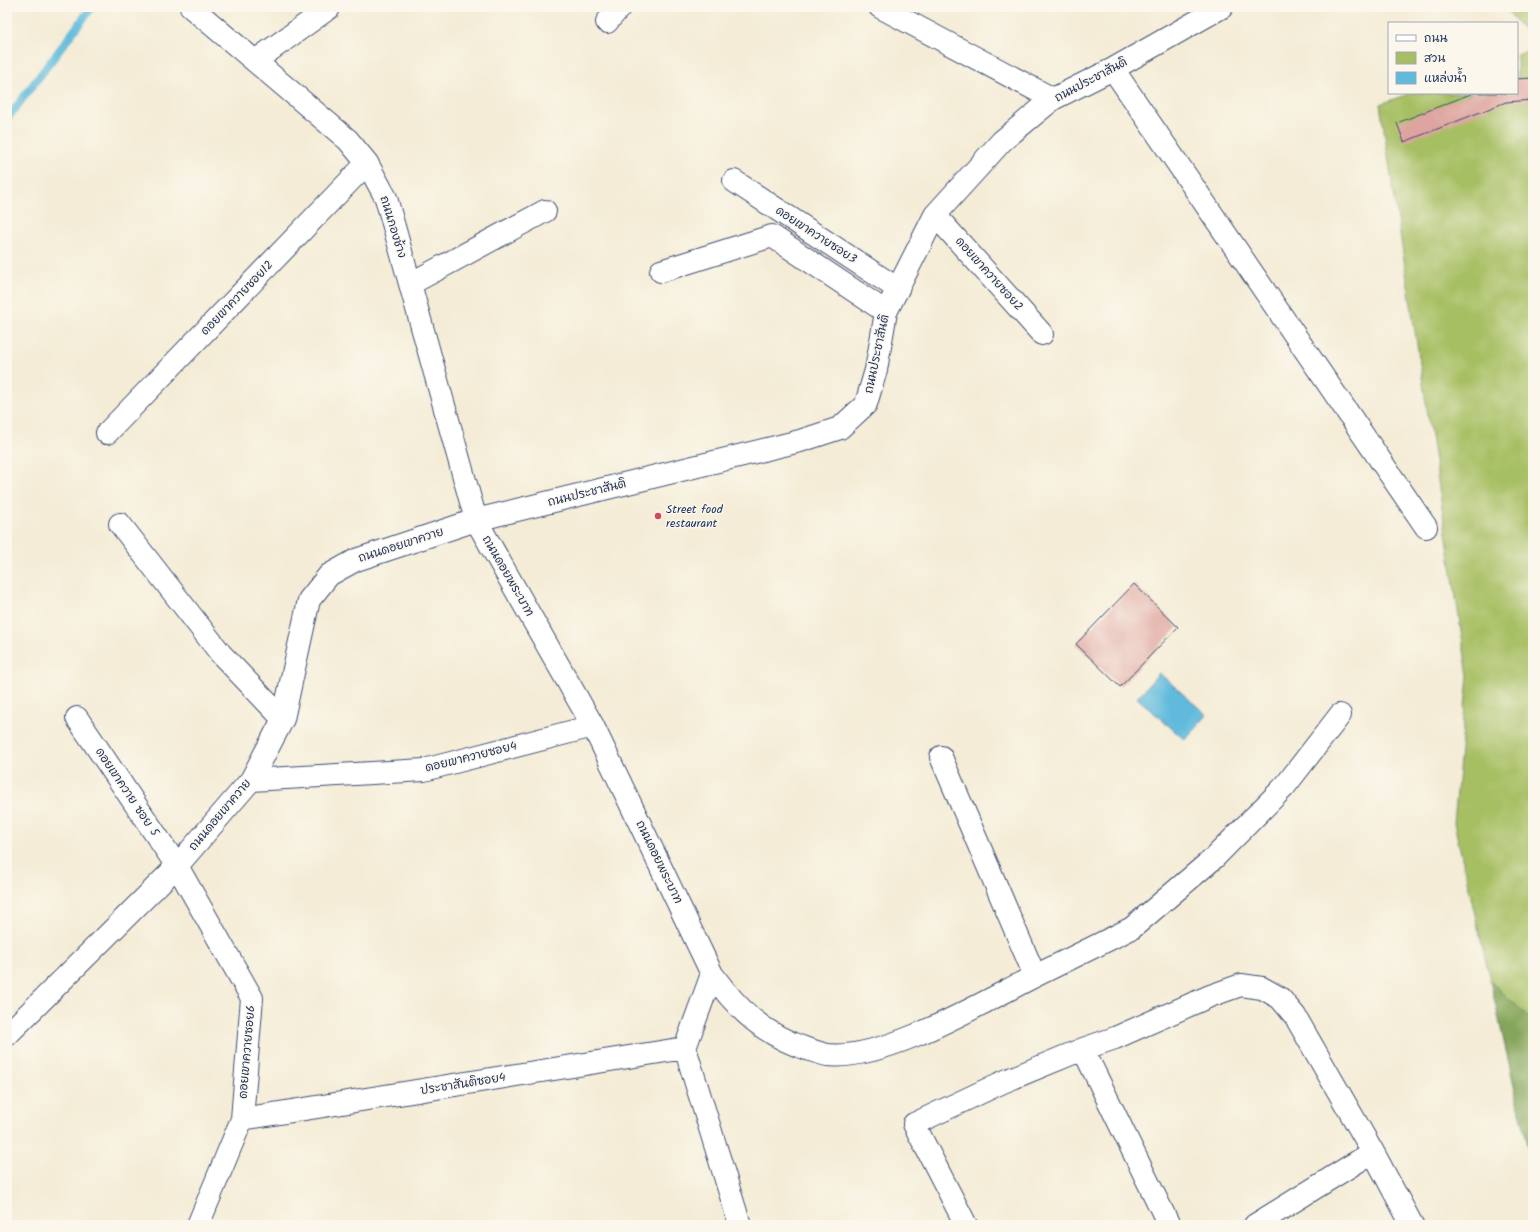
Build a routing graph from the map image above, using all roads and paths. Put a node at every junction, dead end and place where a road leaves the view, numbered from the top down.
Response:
1 (191, 7) edge
2 (880, 7) edge
3 (1221, 7) edge
4 (329, 8) dead end
5 (255, 61) junction
6 (1113, 69) junction
7 (1053, 99) junction
8 (367, 163) junction
9 (734, 181) dead end
10 (545, 211) dead end
11 (936, 215) junction
12 (661, 271) dead end
13 (410, 284) junction
14 (898, 288) junction
15 (886, 312) junction
16 (1042, 334) dead end
17 (108, 433) dead end
18 (476, 520) junction
19 (120, 524) dead end
20 (1426, 527) dead end
21 (1340, 715) dead end
22 (77, 718) dead end
23 (283, 719) junction
24 (593, 726) junction
25 (941, 757) dead end
26 (251, 780) junction
27 (177, 866) junction
28 (712, 974) junction
29 (1035, 976) junction
30 (7, 1035) edge
31 (685, 1048) junction
32 (1083, 1049) junction
33 (242, 1119) junction
34 (1373, 1152) junction
35 (198, 1225) edge
36 (740, 1225) edge
37 (966, 1225) edge
38 (1169, 1225) edge
39 (1255, 1225) edge
40 (1412, 1225) edge

1 - 5 street, ถนนกองช้าง
2 - 7 street
3 - 6 street, ถนนประชาสันติ
4 - 5 street
5 - 8 street, ถนนกองช้าง
6 - 7 street, ถนนประชาสันติ
6 - 20 street
7 - 11 street, ถนนประชาสันติ
8 - 13 street, ถนนกองช้าง
8 - 17 street, ดอยเขาควายซอย12
9 - 14 street, ดอยเขาควายซอย3
10 - 13 street
11 - 14 street, ถนนประชาสันติ
11 - 16 street, ดอยเขาควายซอย2
12 - 15 street
13 - 18 street, ถนนกองช้าง
14 - 15 street, ถนนประชาสันติ
15 - 18 street, ถนนประชาสันติ
18 - 23 street, ถนนดอยเขาควาย
18 - 24 street, ถนนดอยพระบาท
19 - 23 street
21 - 29 street, ถนนดอยพระบาท
22 - 27 street, ดอยเขาควาย ซอย 5
23 - 26 street, ถนนดอยเขาควาย
24 - 26 street, ดอยเขาควายซอย4
24 - 28 street, ถนนดอยพระบาท
25 - 29 street
26 - 27 street, ถนนดอยเขาควาย
27 - 30 street, ถนนดอยเขาควาย
27 - 33 street, ดอยเขาควายซอย6
28 - 29 street, ถนนดอยพระบาท
28 - 31 street
31 - 33 street, ประชาสันติซอย4
31 - 36 street
32 - 34 street
32 - 37 street
32 - 38 street
33 - 35 street, ดอยเขาควายซอย6
34 - 39 street
34 - 40 street

